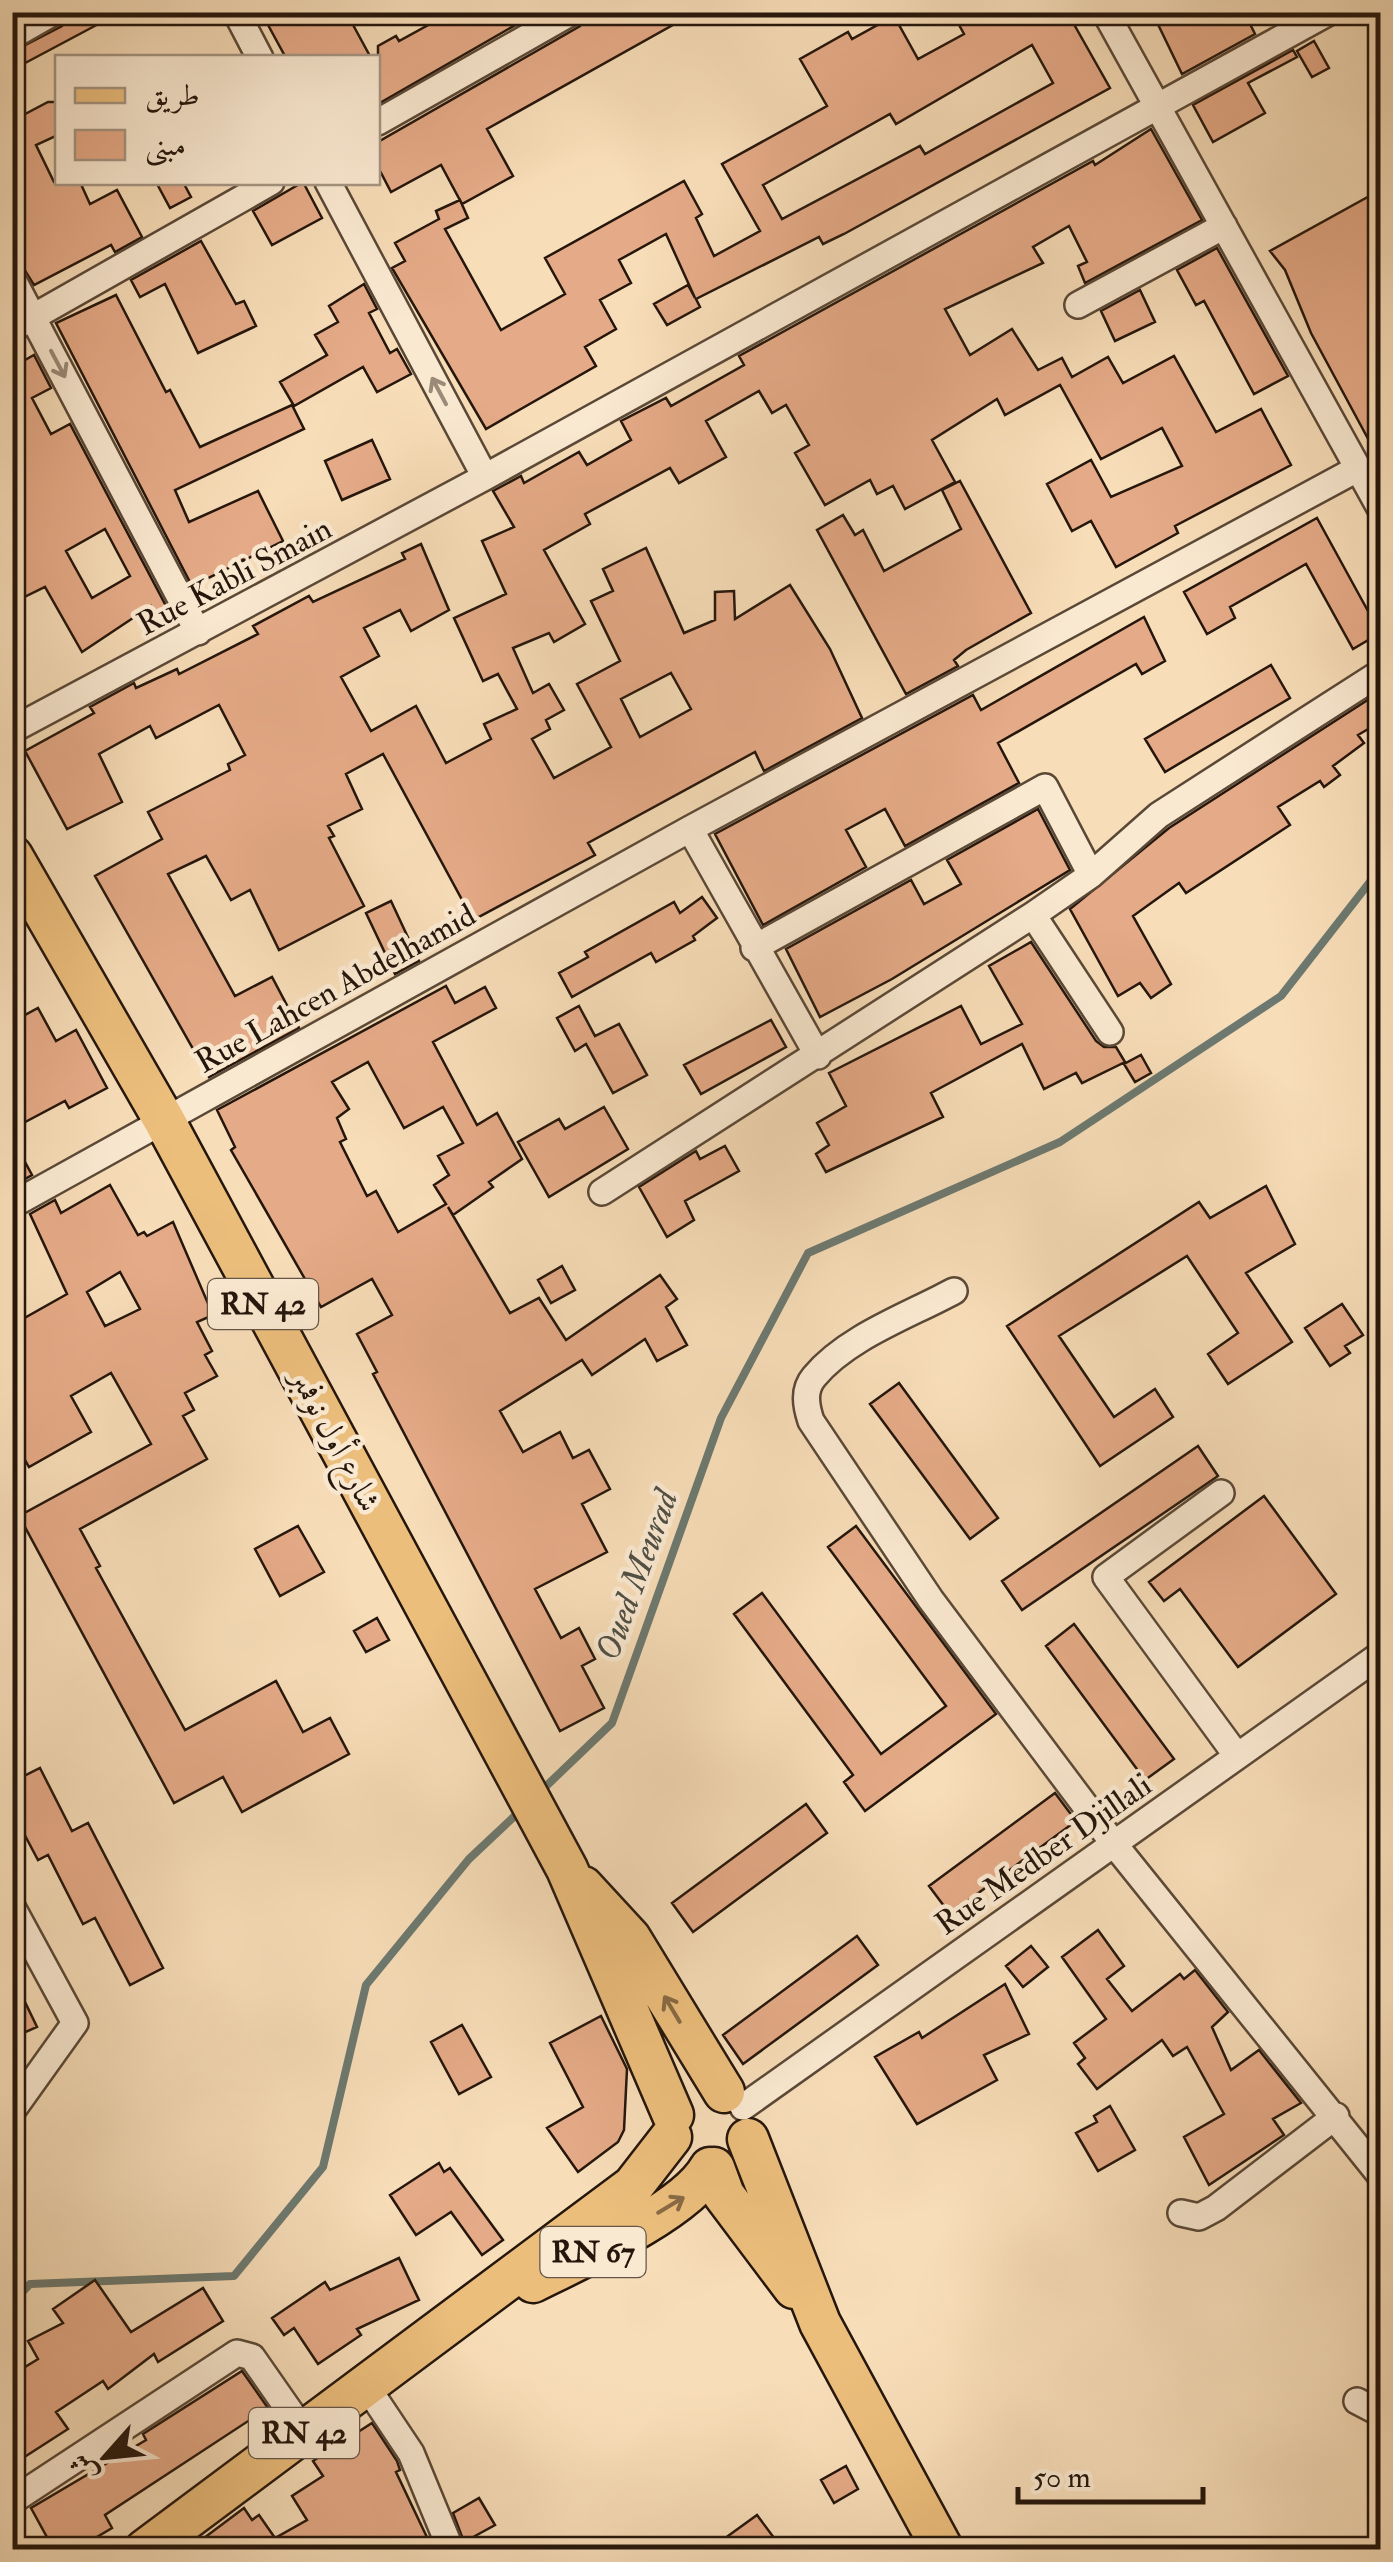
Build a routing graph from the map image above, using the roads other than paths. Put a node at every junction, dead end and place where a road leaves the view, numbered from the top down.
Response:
1 (54, 12) edge
2 (236, 12) edge
3 (572, 12) edge
4 (1105, 12) edge
5 (1330, 12) edge
6 (12, 36) edge
7 (258, 55) edge
8 (1157, 107) junction
9 (380, 121) edge
10 (266, 185) edge
11 (330, 185) edge
12 (1224, 226) junction
13 (12, 278) edge
14 (1078, 306) dead end
15 (23, 324) edge
16 (1357, 469) junction
17 (485, 477) junction
18 (1380, 508) edge
19 (198, 632) junction
20 (1380, 673) edge
21 (12, 730) edge
22 (690, 829) junction
23 (12, 856) edge
24 (1092, 874) junction
25 (1033, 915) junction
26 (754, 948) junction
27 (1110, 1032) dead end
28 (818, 1056) junction
29 (164, 1120) junction
30 (602, 1192) dead end
31 (12, 1205) edge
32 (954, 1291) dead end
33 (1222, 1493) dead end
34 (1380, 1655) edge
35 (1237, 1756) junction
36 (1114, 1844) junction
37 (562, 1861) junction
38 (12, 1907) edge
39 (12, 2111) edge
40 (738, 2113) junction
41 (1336, 2116) junction
42 (672, 2126) junction
43 (712, 2168) junction
44 (1380, 2174) edge
45 (1181, 2213) dead end
46 (462, 2317) junction
47 (820, 2323) junction
48 (367, 2387) junction
49 (1357, 2401) dead end
50 (1380, 2413) edge
51 (304, 2432) junction
52 (12, 2500) edge
53 (145, 2550) edge
54 (451, 2550) edge
55 (943, 2550) edge

1 - 6 street
2 - 7 street
3 - 9 street
4 - 8 street
5 - 8 street, Rue Kabli Smain
8 - 12 street
8 - 17 street, Rue Kabli Smain
10 - 15 street
17 -> 11 street
12 - 14 street
12 - 16 street
13 - 15 street
15 -> 19 street
16 - 18 street
16 - 22 street, Rue Lahcen Abdelhamid
17 - 19 street, Rue Kabli Smain
19 - 21 street, Rue Kabli Smain
20 - 24 street
22 - 26 street
22 - 29 street, Rue Lahcen Abdelhamid
23 - 29 main road, شارع أول نوفمبر / RN 42
24 - 25 street
24 - 26 street
25 - 27 street
25 - 28 street
26 - 28 street
28 - 30 street
29 - 31 street, Rue Lahcen Abdelhamid
29 - 37 main road, شارع أول نوفمبر / RN 42
32 - 36 street
33 - 35 street
34 - 35 street, Rue Medber Djillali
35 - 36 street, Rue Medber Djillali
36 - 40 street, Rue Medber Djillali
36 - 41 street
40 -> 37 main road, RN 42
37 - 42 main road, RN 42
38 - 39 street
40 - 42 main road
40 - 43 main road
40 - 47 main road
41 - 44 street
41 - 45 street
42 - 43 main road
42 - 46 main road, RN 67
46 -> 43 main road, RN 67
43 - 47 main road
46 - 48 main road, RN 42
47 - 55 main road
48 - 51 main road, RN 42
48 - 54 street
49 - 50 street
51 - 52 street
51 - 53 main road, RN 42

